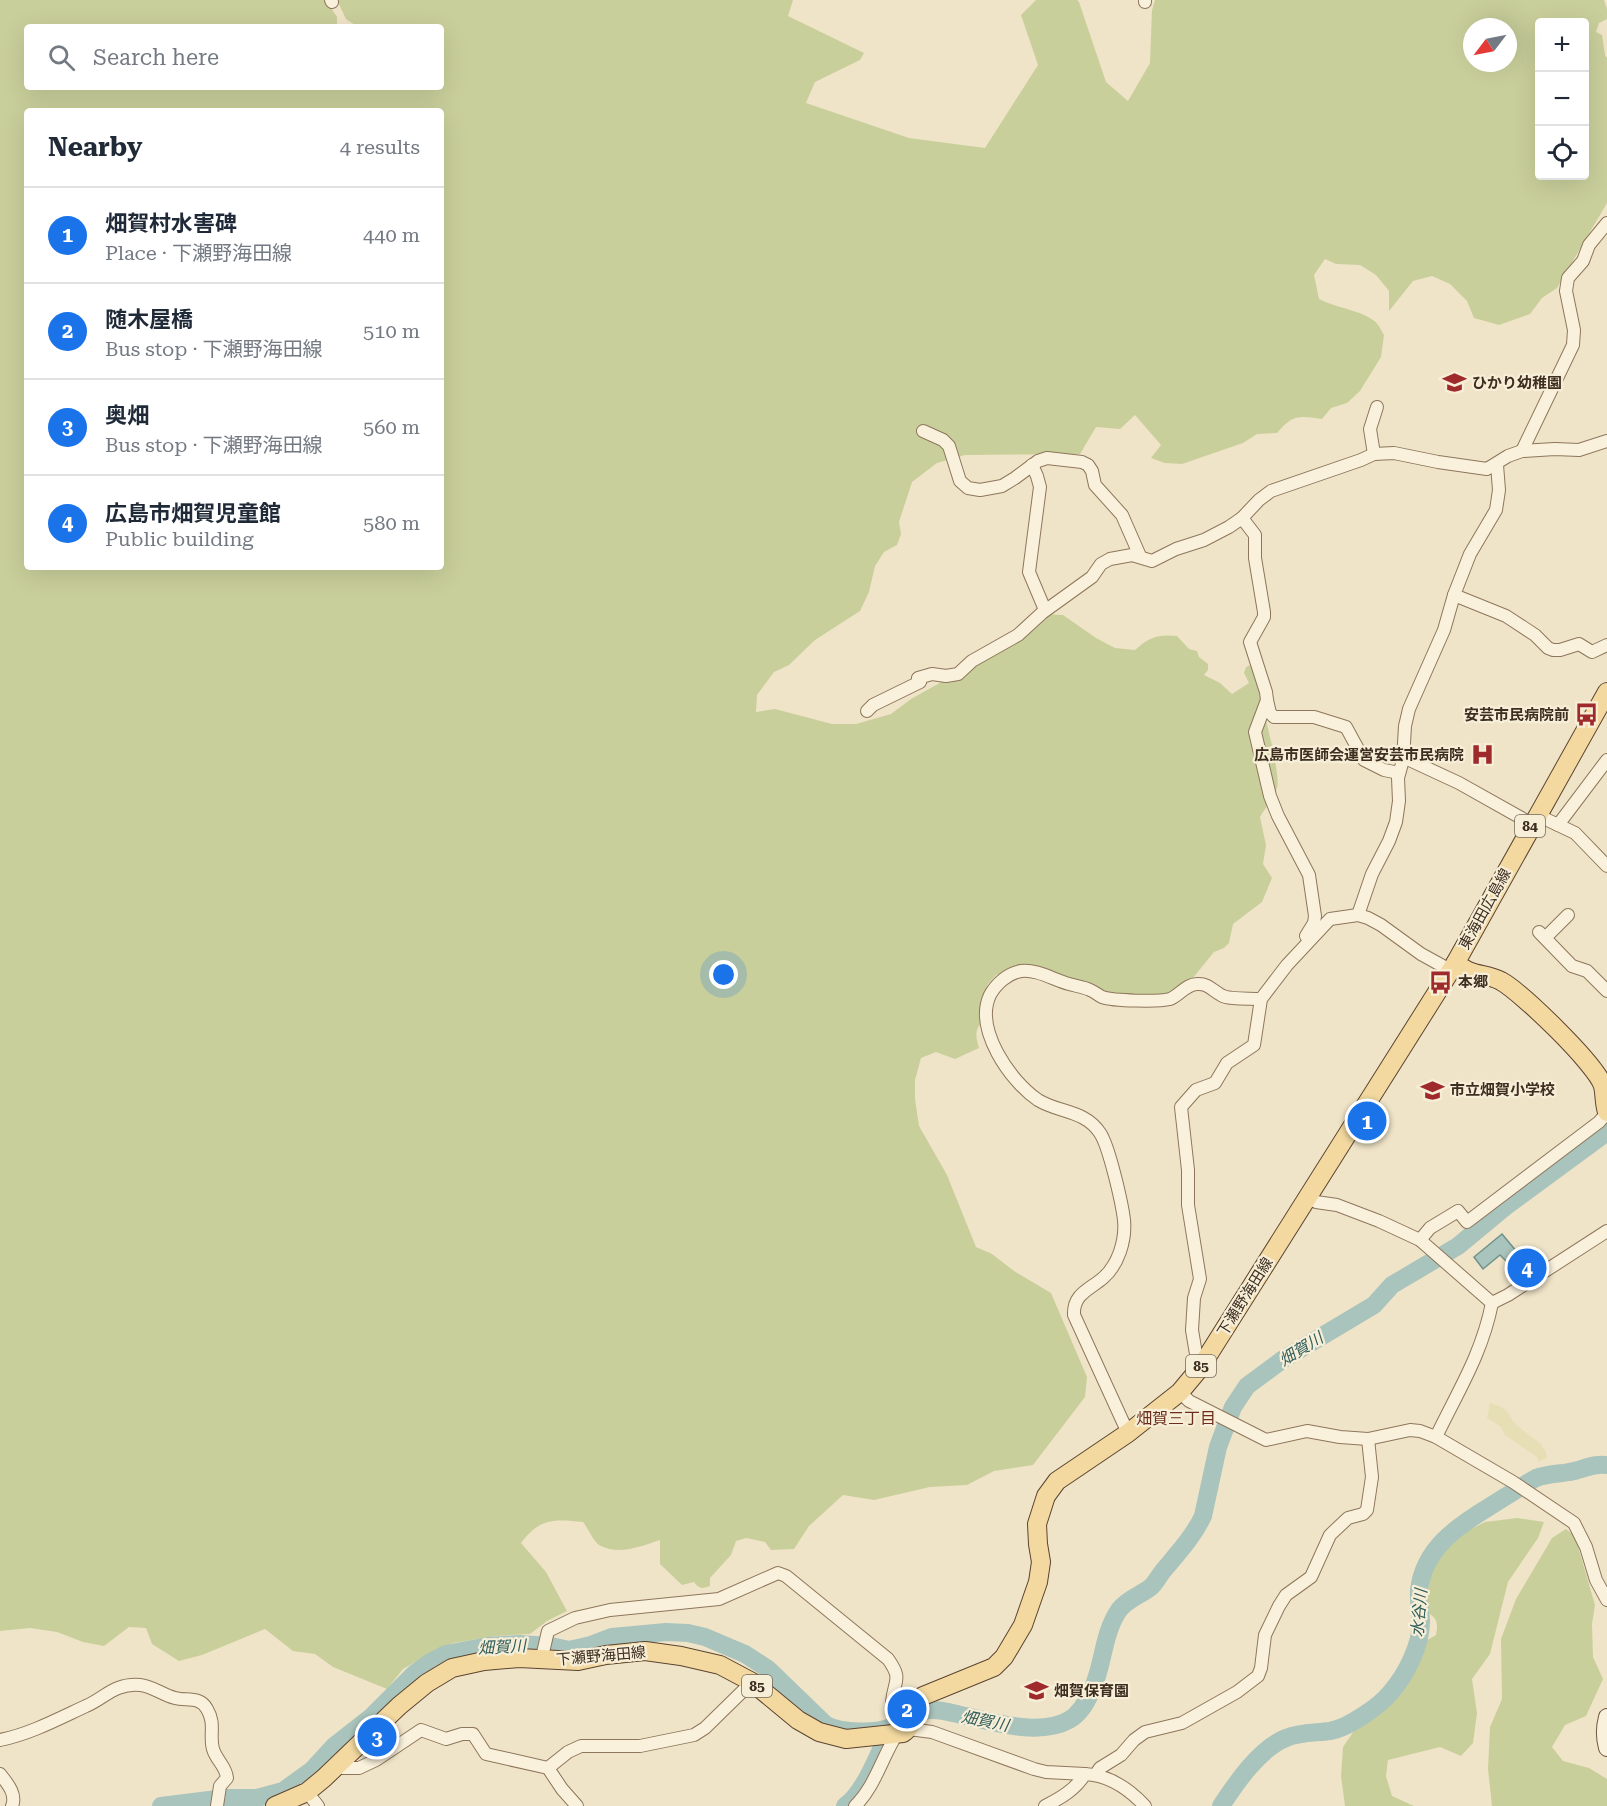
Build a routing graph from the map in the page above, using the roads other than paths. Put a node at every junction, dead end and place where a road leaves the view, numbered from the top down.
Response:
1 (1607, 223) edge
2 (1377, 407) dead end
3 (923, 431) dead end
4 (1607, 441) edge
5 (1522, 451) junction
6 (1374, 454) junction
7 (1032, 465) junction
8 (1497, 465) junction
9 (1242, 518) junction
10 (1140, 556) junction
11 (1454, 596) junction
12 (1045, 610) junction
13 (1607, 645) edge
14 (1607, 692) edge
15 (1267, 700) junction
16 (867, 711) dead end
17 (1403, 757) junction
18 (1607, 760) edge
19 (1399, 773) junction
20 (1598, 773) junction
21 (1607, 783) edge
22 (1534, 820) junction
23 (1558, 825) junction
24 (1607, 866) edge
25 (1358, 915) junction
26 (1568, 915) dead end
27 (1287, 965) junction
28 (1453, 966) junction
29 (1607, 991) edge
30 (1261, 999) junction
31 (1605, 1080) edge
32 (1607, 1113) edge
33 (1308, 1198) junction
34 (1607, 1231) edge
35 (1425, 1244) junction
36 (1492, 1303) junction
37 (1200, 1368) junction
38 (1180, 1392) junction
39 (1128, 1433) junction
40 (1436, 1437) junction
41 (1368, 1439) junction
42 (1607, 1600) edge
43 (541, 1660) junction
44 (752, 1682) junction
45 (1607, 1717) edge
46 (904, 1723) junction
47 (0, 1740) edge
48 (1607, 1748) edge
49 (334, 1768) junction
50 (548, 1768) junction
51 (0, 1774) edge
52 (1091, 1774) junction
53 (313, 1799) edge
54 (12, 1806) edge
55 (217, 1806) edge
56 (275, 1806) edge
57 (577, 1806) edge
58 (855, 1806) edge
59 (1045, 1806) edge
60 (1145, 1806) edge

1 - 5 street
2 - 6 street
3 - 7 street
4 - 5 street
5 - 8 street
6 - 8 street
6 - 9 street
7 - 10 street
7 - 12 street
8 - 11 street
9 - 10 street
9 - 15 street
10 - 12 street
11 - 13 street
11 - 17 street
12 - 16 street
14 - 22 main road, 東海田広島線 / 84
15 - 19 street
15 - 27 street
17 - 19 street
17 - 22 street
18 - 20 street
19 - 25 street
20 - 21 street
20 - 23 street
22 - 23 street
22 - 28 main road, 東海田広島線 / 84
23 - 24 street
25 - 27 street
25 - 28 street
26 - 29 street
27 - 30 street
28 - 31 main road, 東海田広島線
28 - 33 main road, 下瀬野海田線 / 85
30 - 37 street
30 - 39 street
31 - 32 main road, 東海田広島線
32 - 35 street
33 - 35 street
33 - 37 main road, 下瀬野海田線 / 85
34 - 36 street
35 - 36 street
36 - 40 street
37 - 38 main road, 下瀬野海田線 / 85
38 - 39 main road, 下瀬野海田線 / 85
38 - 41 street
39 - 46 main road, 下瀬野海田線 / 85
40 - 41 street
40 - 42 street
41 - 52 street
43 - 44 main road, 下瀬野海田線 / 85
43 - 46 street
43 - 49 main road, 下瀬野海田線 / 85
44 - 46 main road, 下瀬野海田線 / 85
44 - 50 street
45 - 48 street
46 - 52 street
46 - 58 street
47 - 55 street
49 - 50 street
49 - 53 main road, 下瀬野海田線 / 85
50 - 57 street
51 - 54 street
52 - 59 street
52 - 60 street
53 - 56 main road, 下瀬野海田線 / 85

